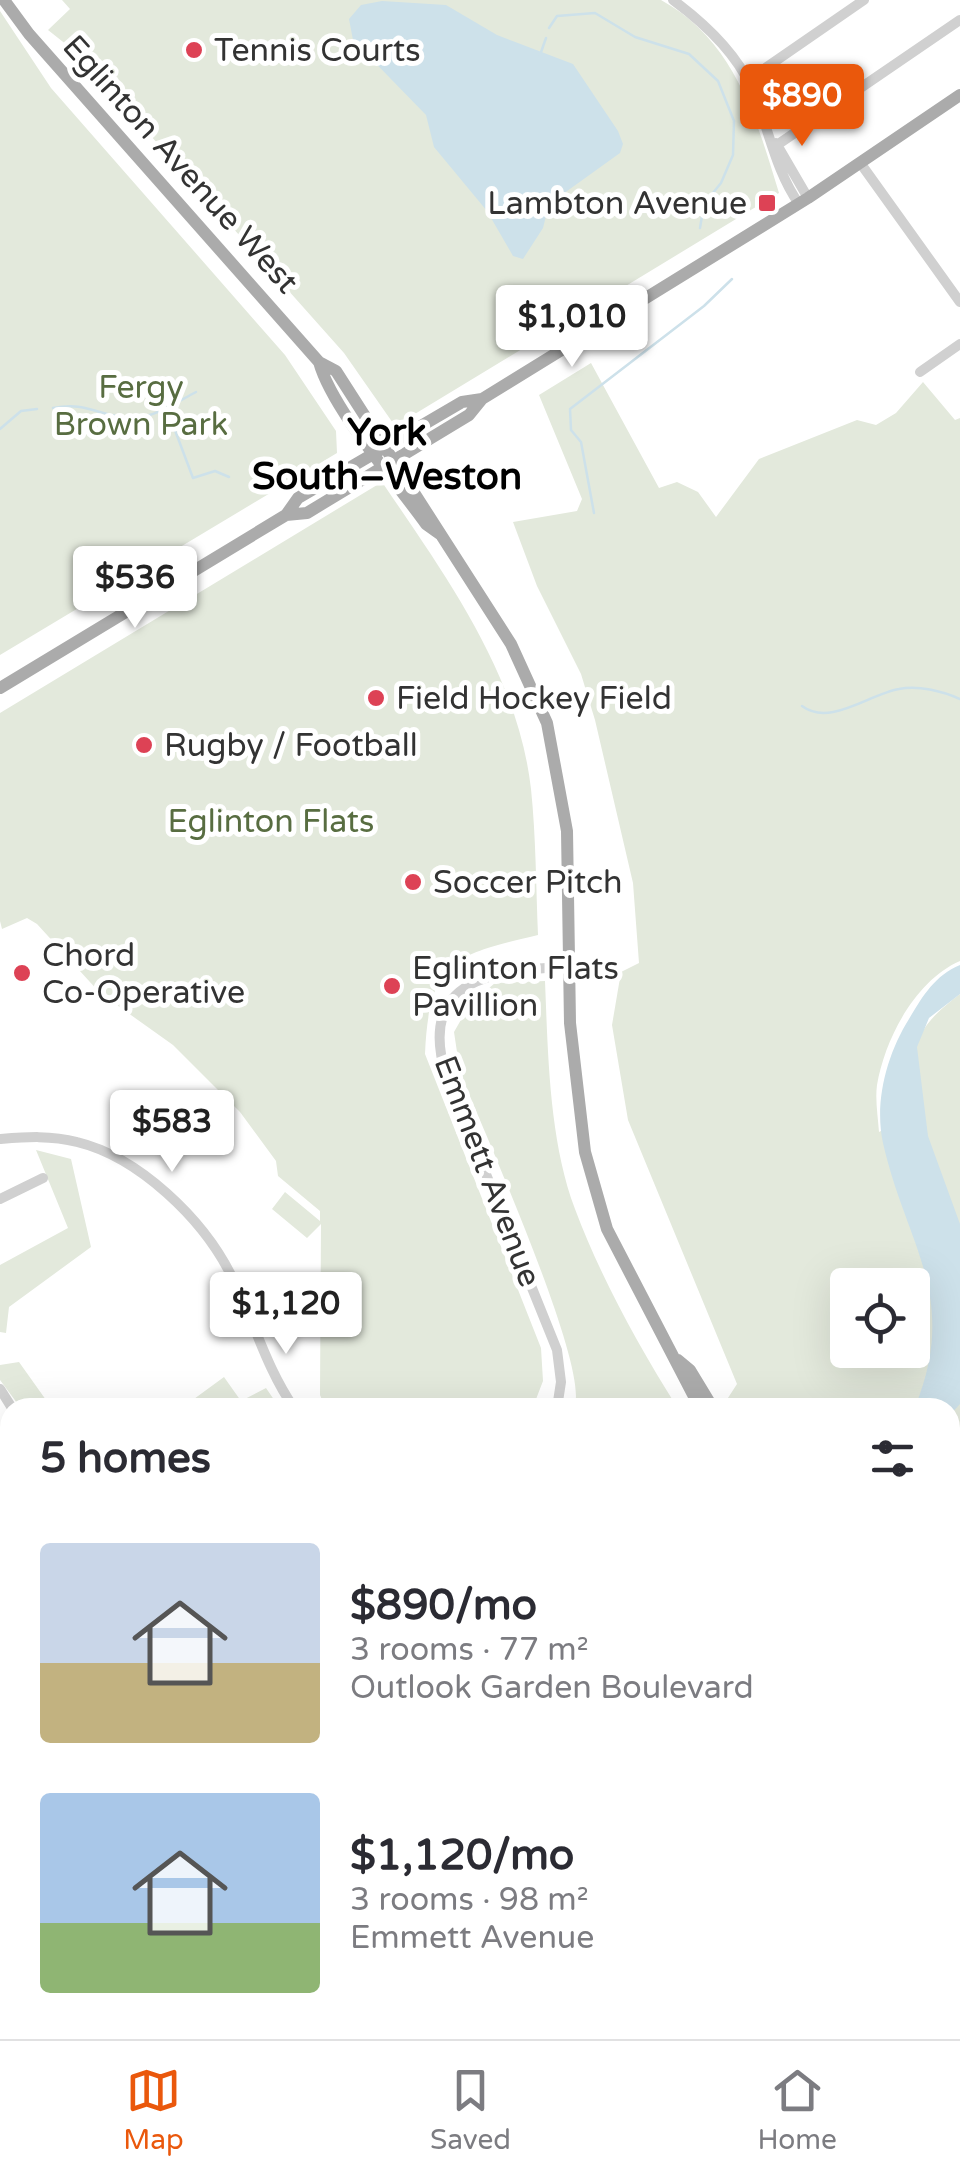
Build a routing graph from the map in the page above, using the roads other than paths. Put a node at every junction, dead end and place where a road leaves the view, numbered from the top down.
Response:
1 (4, 0) edge
2 (864, 0) edge
3 (676, 1) edge
4 (960, 20) edge
5 (748, 80) junction
6 (960, 96) edge
7 (764, 119) junction
8 (777, 145) junction
9 (860, 164) junction
10 (804, 201) junction
11 (960, 302) edge
12 (960, 344) edge
13 (920, 372) dead end
14 (482, 399) junction
15 (381, 450) junction
16 (390, 464) junction
17 (286, 514) junction
18 (0, 688) edge
19 (570, 968) junction
20 (0, 1139) edge
21 (43, 1178) dead end
22 (0, 1199) edge
23 (686, 1374) junction
24 (288, 1398) edge
25 (559, 1398) edge
26 (696, 1398) edge
27 (706, 1398) edge

1 - 15 main road, Eglinton Avenue West
2 - 5 street
3 - 5 street
4 - 8 street
5 - 7 street
6 - 9 main road
7 - 8 street
7 - 10 street
8 - 10 street
9 - 10 main road
9 - 11 street
10 - 14 main road
12 - 13 street
14 - 15 main road
14 - 16 main road
15 - 16 main road, Eglinton Avenue West
15 - 17 main road
16 - 17 main road
16 - 19 main road, Eglinton Avenue West
17 - 18 main road
19 - 23 main road, Eglinton Avenue West
19 - 25 street, Emmett Avenue
20 - 24 street
21 - 22 street
23 - 26 main road, Eglinton Avenue West
23 - 27 main road, Eglinton Avenue West

